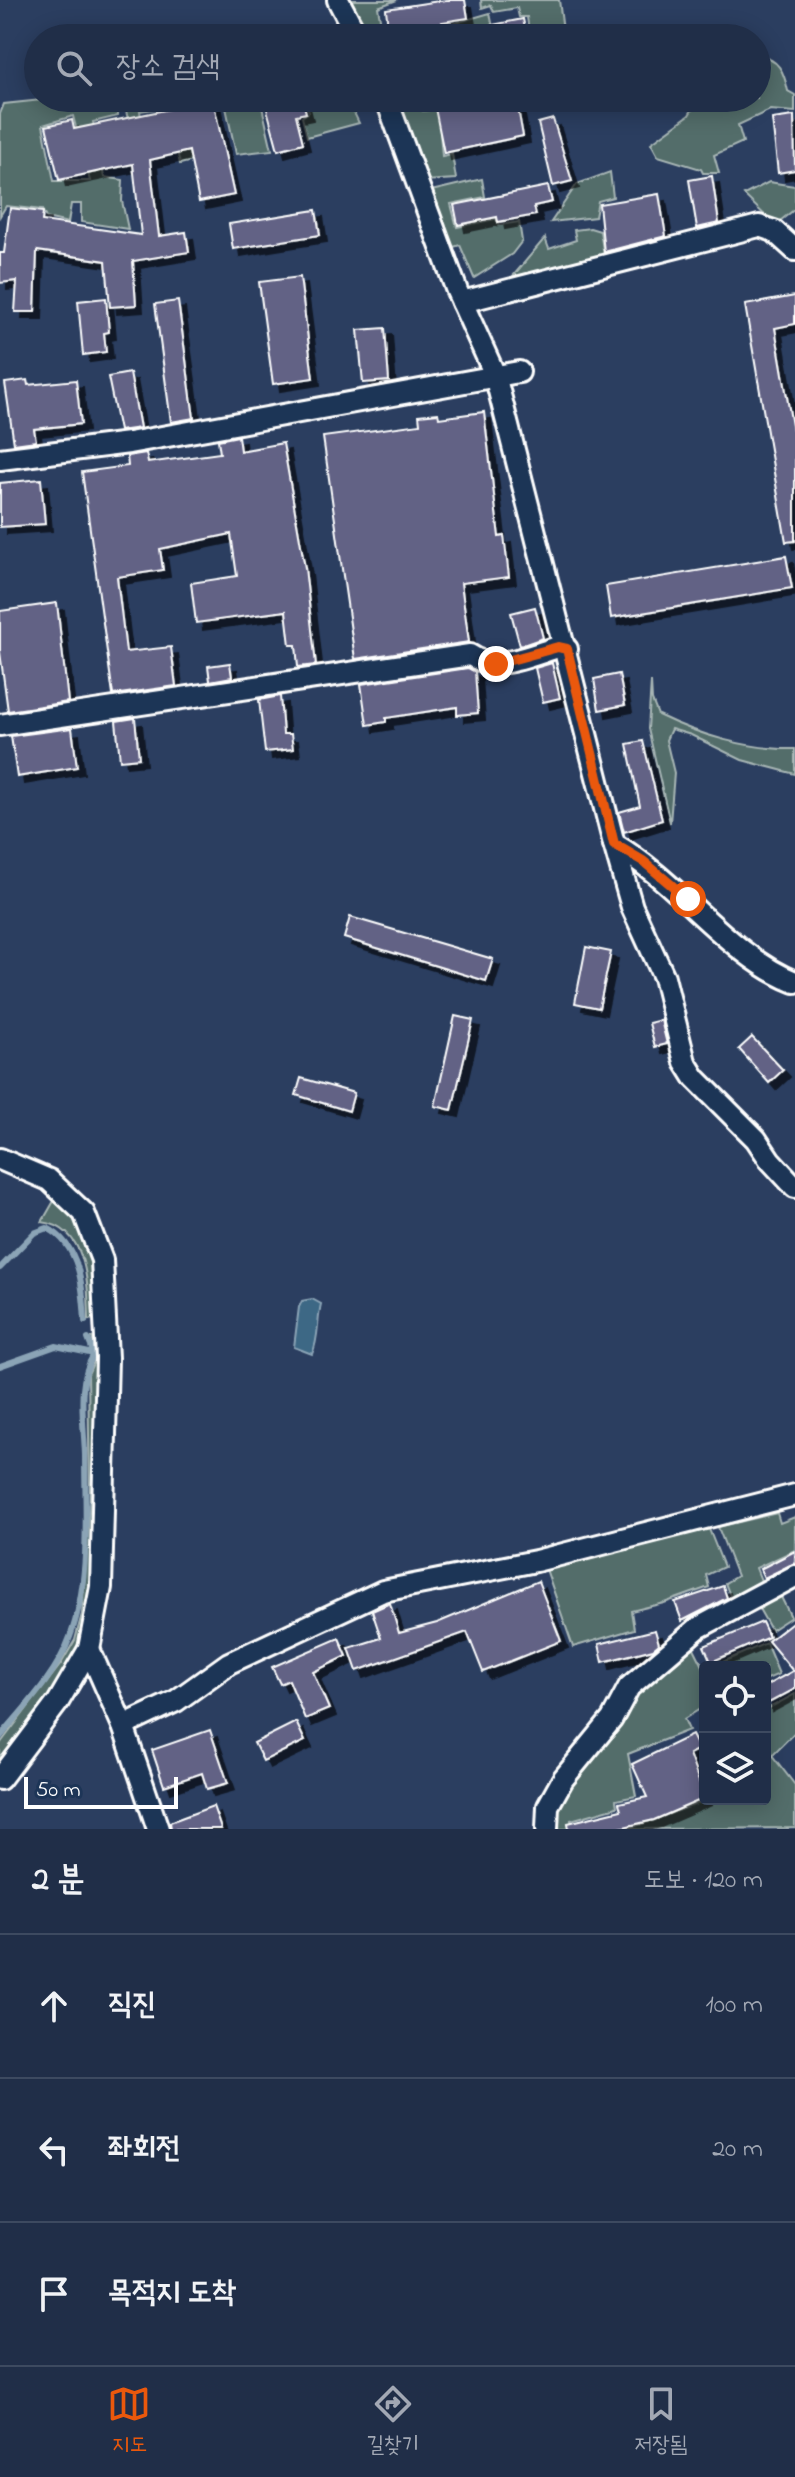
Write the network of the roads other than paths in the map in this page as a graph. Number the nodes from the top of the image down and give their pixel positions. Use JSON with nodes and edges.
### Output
{"nodes":[{"id":1,"x":338,"y":0,"type":"edge"},
{"id":2,"x":351,"y":24,"type":"edge"},
{"id":3,"x":391,"y":112,"type":"edge"},
{"id":4,"x":795,"y":250,"type":"edge"},
{"id":5,"x":462,"y":302,"type":"junction"},
{"id":6,"x":519,"y":372,"type":"dead end"},
{"id":7,"x":495,"y":375,"type":"junction"},
{"id":8,"x":0,"y":459,"type":"edge"},
{"id":9,"x":567,"y":649,"type":"junction"},
{"id":10,"x":0,"y":725,"type":"edge"},
{"id":11,"x":614,"y":844,"type":"junction"},
{"id":12,"x":795,"y":982,"type":"edge"},
{"id":13,"x":0,"y":1159,"type":"edge"},
{"id":14,"x":795,"y":1187,"type":"edge"},
{"id":15,"x":795,"y":1495,"type":"edge"},
{"id":16,"x":795,"y":1576,"type":"edge"},
{"id":17,"x":89,"y":1649,"type":"junction"},
{"id":18,"x":123,"y":1726,"type":"junction"},
{"id":19,"x":0,"y":1779,"type":"edge"},
{"id":20,"x":158,"y":1829,"type":"edge"},
{"id":21,"x":547,"y":1829,"type":"edge"}],
"edges":[{"from":1,"to":2,"type":"street"},
{"from":3,"to":5,"type":"street"},
{"from":4,"to":5,"type":"street"},
{"from":5,"to":7,"type":"street"},
{"from":6,"to":7,"type":"street"},
{"from":7,"to":8,"type":"street"},
{"from":7,"to":9,"type":"street"},
{"from":9,"to":10,"type":"street"},
{"from":9,"to":11,"type":"street"},
{"from":11,"to":12,"type":"street"},
{"from":11,"to":14,"type":"street"},
{"from":13,"to":17,"type":"street"},
{"from":15,"to":18,"type":"street"},
{"from":16,"to":21,"type":"street"},
{"from":17,"to":18,"type":"street"},
{"from":17,"to":19,"type":"street"},
{"from":18,"to":20,"type":"street"}]}
